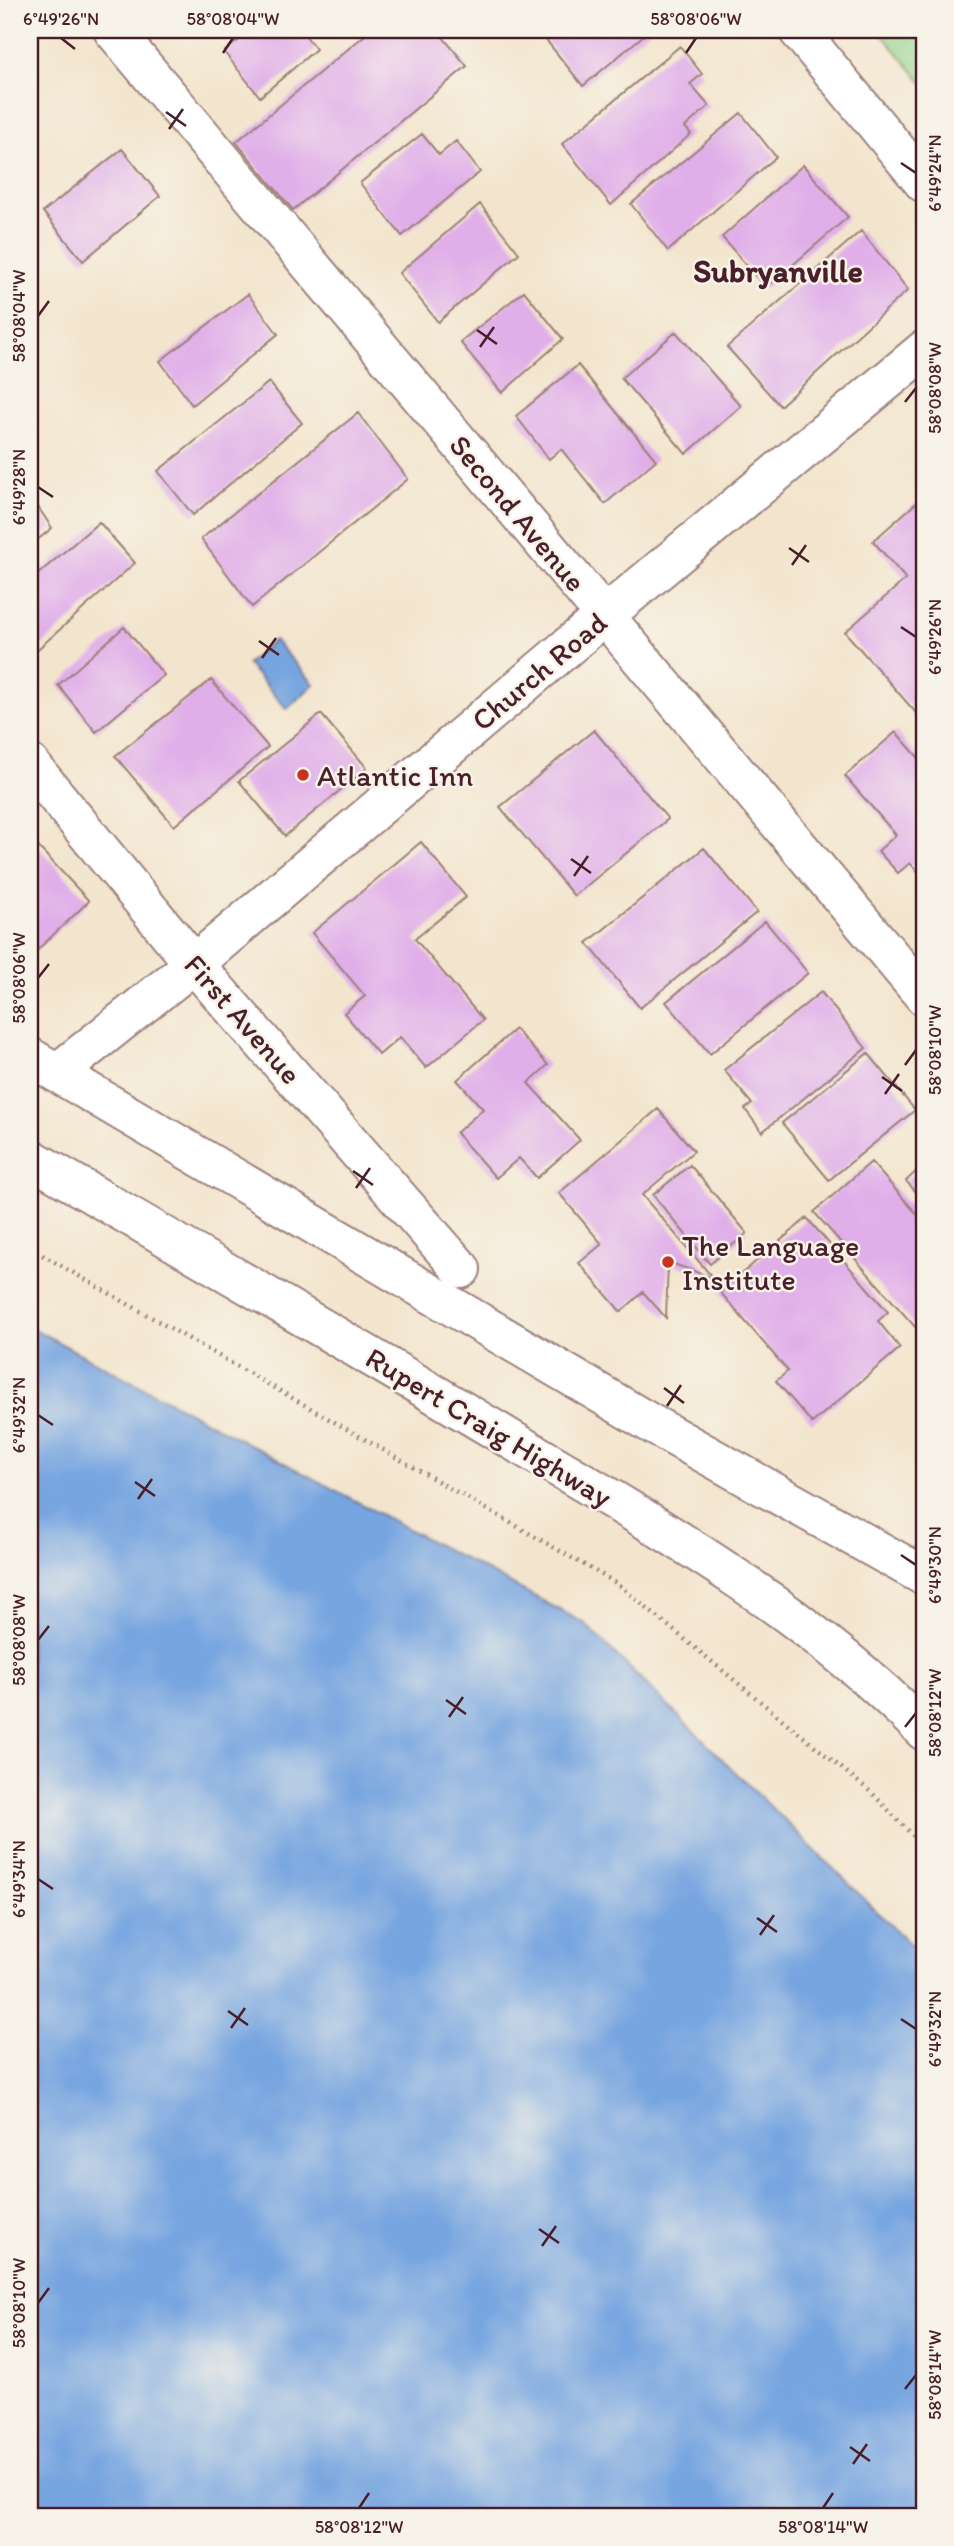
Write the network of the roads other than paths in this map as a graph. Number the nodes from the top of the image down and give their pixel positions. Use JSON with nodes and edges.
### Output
{"nodes":[{"id":1,"x":113,"y":30,"type":"edge"},
{"id":2,"x":798,"y":30,"type":"edge"},
{"id":3,"x":924,"y":183,"type":"edge"},
{"id":4,"x":924,"y":350,"type":"edge"},
{"id":5,"x":604,"y":616,"type":"junction"},
{"id":6,"x":30,"y":764,"type":"edge"},
{"id":7,"x":194,"y":964,"type":"junction"},
{"id":8,"x":924,"y":996,"type":"edge"},
{"id":9,"x":43,"y":1065,"type":"edge"},
{"id":10,"x":30,"y":1158,"type":"edge"},
{"id":11,"x":461,"y":1269,"type":"dead end"},
{"id":12,"x":924,"y":1576,"type":"edge"},
{"id":13,"x":924,"y":1731,"type":"edge"}],
"edges":[{"from":1,"to":5,"type":"street","name":"Second Avenue"},
{"from":2,"to":3,"type":"street"},
{"from":4,"to":5,"type":"street","name":"Church Road"},
{"from":5,"to":7,"type":"street","name":"Church Road"},
{"from":5,"to":8,"type":"street","name":"Second Avenue"},
{"from":6,"to":7,"type":"street","name":"First Avenue"},
{"from":7,"to":9,"type":"street","name":"Church Road"},
{"from":7,"to":11,"type":"street","name":"First Avenue"},
{"from":9,"to":12,"type":"street"},
{"from":10,"to":13,"type":"street","name":"Rupert Craig Highway"}]}
